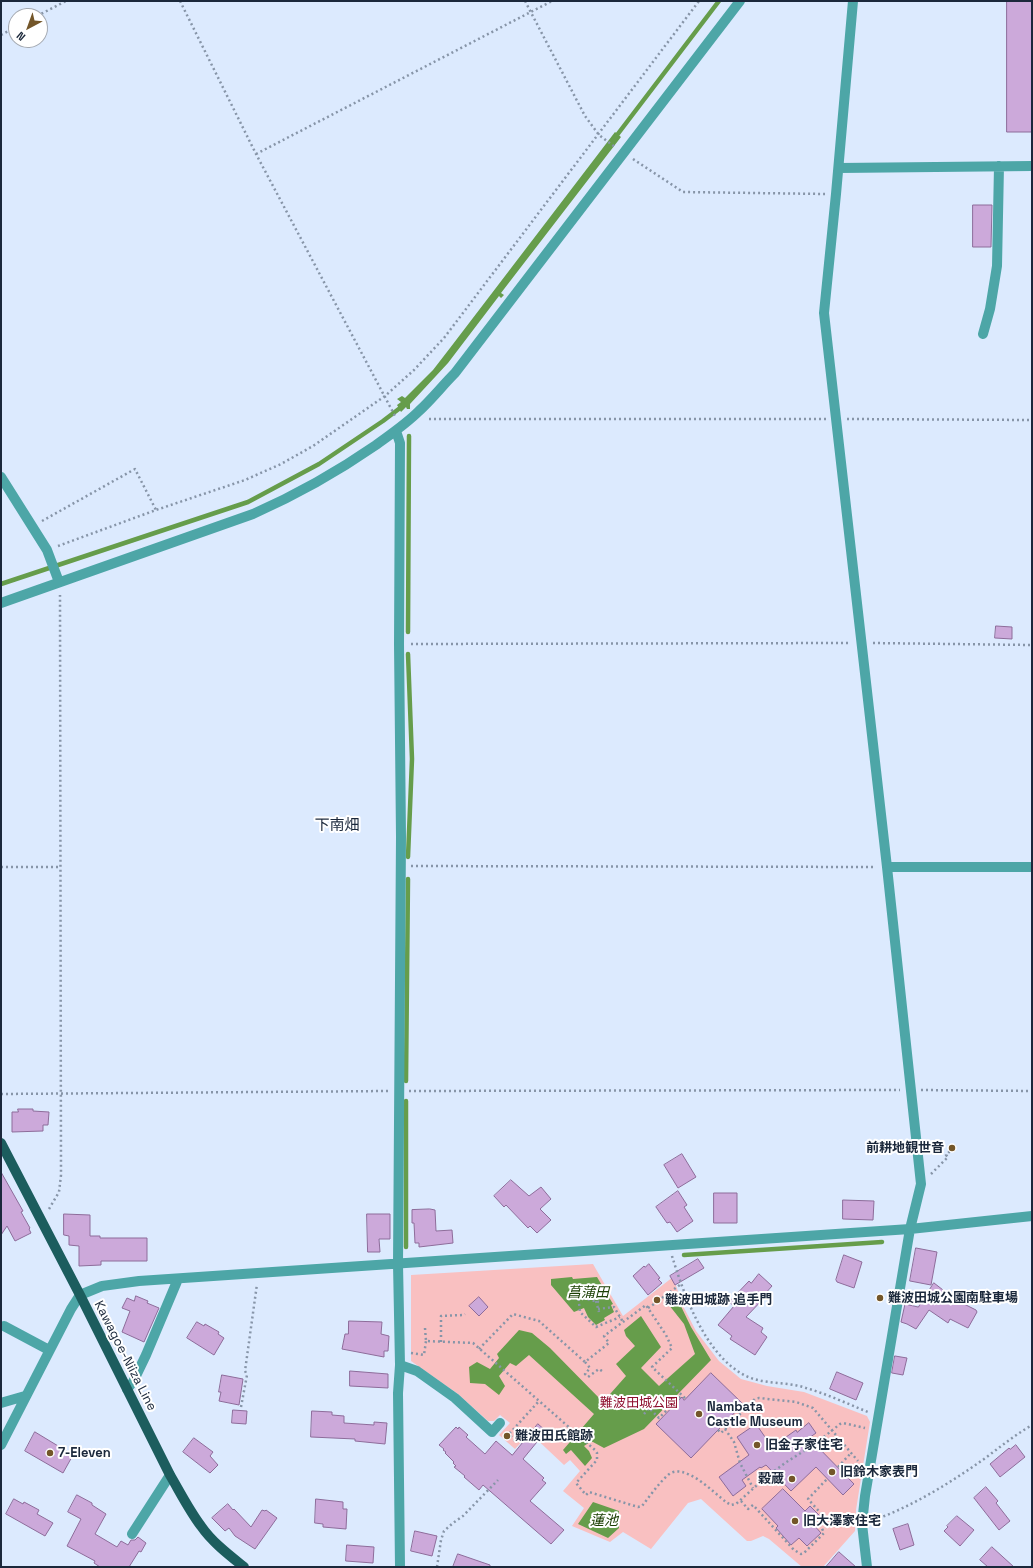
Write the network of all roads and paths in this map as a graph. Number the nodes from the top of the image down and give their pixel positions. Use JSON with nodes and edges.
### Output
{"nodes":[{"id":1,"x":66,"y":1,"type":"edge"},
{"id":2,"x":180,"y":1,"type":"edge"},
{"id":3,"x":525,"y":1,"type":"edge"},
{"id":4,"x":552,"y":1,"type":"edge"},
{"id":5,"x":699,"y":1,"type":"edge"},
{"id":6,"x":740,"y":1,"type":"edge"},
{"id":7,"x":853,"y":1,"type":"edge"},
{"id":8,"x":48,"y":10,"type":"edge"},
{"id":9,"x":531,"y":12,"type":"junction"},
{"id":10,"x":599,"y":135,"type":"junction"},
{"id":11,"x":623,"y":152,"type":"junction"},
{"id":12,"x":256,"y":154,"type":"junction"},
{"id":13,"x":999,"y":166,"type":"junction"},
{"id":14,"x":1032,"y":166,"type":"edge"},
{"id":15,"x":839,"y":168,"type":"junction"},
{"id":16,"x":836,"y":194,"type":"junction"},
{"id":17,"x":982,"y":334,"type":"dead end"},
{"id":18,"x":385,"y":396,"type":"junction"},
{"id":19,"x":419,"y":411,"type":"junction"},
{"id":20,"x":836,"y":419,"type":"junction"},
{"id":21,"x":1032,"y":420,"type":"edge"},
{"id":22,"x":399,"y":429,"type":"junction"},
{"id":23,"x":1,"y":477,"type":"edge"},
{"id":24,"x":156,"y":510,"type":"junction"},
{"id":25,"x":32,"y":526,"type":"junction"},
{"id":26,"x":49,"y":553,"type":"junction"},
{"id":27,"x":58,"y":579,"type":"junction"},
{"id":28,"x":1,"y":603,"type":"edge"},
{"id":29,"x":862,"y":643,"type":"junction"},
{"id":30,"x":399,"y":644,"type":"junction"},
{"id":31,"x":1032,"y":645,"type":"edge"},
{"id":32,"x":400,"y":866,"type":"junction"},
{"id":33,"x":1,"y":867,"type":"edge"},
{"id":34,"x":61,"y":867,"type":"junction"},
{"id":35,"x":887,"y":867,"type":"junction"},
{"id":36,"x":1032,"y":867,"type":"edge"},
{"id":37,"x":910,"y":1090,"type":"junction"},
{"id":38,"x":399,"y":1091,"type":"junction"},
{"id":39,"x":1032,"y":1091,"type":"edge"},
{"id":40,"x":61,"y":1092,"type":"junction"},
{"id":41,"x":1,"y":1094,"type":"edge"},
{"id":42,"x":2,"y":1149,"type":"edge"},
{"id":43,"x":950,"y":1151,"type":"dead end"},
{"id":44,"x":920,"y":1184,"type":"junction"},
{"id":45,"x":1032,"y":1216,"type":"edge"},
{"id":46,"x":40,"y":1219,"type":"junction"},
{"id":47,"x":910,"y":1229,"type":"junction"},
{"id":48,"x":668,"y":1245,"type":"junction"},
{"id":49,"x":398,"y":1264,"type":"junction"},
{"id":50,"x":259,"y":1274,"type":"junction"},
{"id":51,"x":178,"y":1279,"type":"junction"},
{"id":52,"x":681,"y":1284,"type":"junction"},
{"id":53,"x":80,"y":1295,"type":"junction"},
{"id":54,"x":662,"y":1298,"type":"dead end"},
{"id":55,"x":654,"y":1304,"type":"dead end"},
{"id":56,"x":648,"y":1308,"type":"junction"},
{"id":57,"x":465,"y":1314,"type":"dead end"},
{"id":58,"x":620,"y":1317,"type":"junction"},
{"id":59,"x":623,"y":1322,"type":"junction"},
{"id":60,"x":4,"y":1326,"type":"dead end"},
{"id":61,"x":425,"y":1328,"type":"dead end"},
{"id":62,"x":441,"y":1342,"type":"junction"},
{"id":63,"x":479,"y":1348,"type":"junction"},
{"id":64,"x":49,"y":1350,"type":"junction"},
{"id":65,"x":584,"y":1362,"type":"junction"},
{"id":66,"x":400,"y":1366,"type":"junction"},
{"id":67,"x":602,"y":1371,"type":"dead end"},
{"id":68,"x":127,"y":1388,"type":"junction"},
{"id":69,"x":682,"y":1395,"type":"junction"},
{"id":70,"x":25,"y":1396,"type":"junction"},
{"id":71,"x":686,"y":1399,"type":"dead end"},
{"id":72,"x":539,"y":1401,"type":"junction"},
{"id":73,"x":1,"y":1403,"type":"edge"},
{"id":74,"x":241,"y":1407,"type":"dead end"},
{"id":75,"x":644,"y":1414,"type":"dead end"},
{"id":76,"x":878,"y":1416,"type":"junction"},
{"id":77,"x":500,"y":1423,"type":"dead end"},
{"id":78,"x":1032,"y":1425,"type":"edge"},
{"id":79,"x":724,"y":1429,"type":"junction"},
{"id":80,"x":718,"y":1430,"type":"dead end"},
{"id":81,"x":833,"y":1430,"type":"junction"},
{"id":82,"x":876,"y":1431,"type":"junction"},
{"id":83,"x":516,"y":1441,"type":"dead end"},
{"id":84,"x":1,"y":1445,"type":"edge"},
{"id":85,"x":851,"y":1452,"type":"junction"},
{"id":86,"x":858,"y":1461,"type":"dead end"},
{"id":87,"x":838,"y":1467,"type":"dead end"},
{"id":88,"x":170,"y":1475,"type":"junction"},
{"id":89,"x":827,"y":1479,"type":"dead end"},
{"id":90,"x":498,"y":1480,"type":"dead end"},
{"id":91,"x":753,"y":1488,"type":"junction"},
{"id":92,"x":741,"y":1501,"type":"junction"},
{"id":93,"x":862,"y":1524,"type":"junction"},
{"id":94,"x":132,"y":1534,"type":"dead end"},
{"id":95,"x":244,"y":1567,"type":"edge"},
{"id":96,"x":400,"y":1567,"type":"edge"},
{"id":97,"x":437,"y":1567,"type":"edge"},
{"id":98,"x":867,"y":1567,"type":"edge"}],
"edges":[{"from":1,"to":8,"type":"path"},
{"from":2,"to":12,"type":"path"},
{"from":3,"to":9,"type":"path"},
{"from":4,"to":9,"type":"path"},
{"from":5,"to":10,"type":"path"},
{"from":6,"to":11,"type":"street"},
{"from":7,"to":15,"type":"street"},
{"from":9,"to":10,"type":"path"},
{"from":9,"to":12,"type":"path"},
{"from":10,"to":11,"type":"path"},
{"from":10,"to":18,"type":"path"},
{"from":11,"to":16,"type":"path"},
{"from":11,"to":19,"type":"street"},
{"from":12,"to":18,"type":"path"},
{"from":13,"to":14,"type":"street"},
{"from":13,"to":15,"type":"street"},
{"from":13,"to":17,"type":"street"},
{"from":15,"to":16,"type":"street"},
{"from":16,"to":20,"type":"street"},
{"from":18,"to":22,"type":"path"},
{"from":18,"to":24,"type":"path"},
{"from":19,"to":20,"type":"path"},
{"from":19,"to":22,"type":"street"},
{"from":20,"to":21,"type":"path"},
{"from":20,"to":29,"type":"street"},
{"from":22,"to":27,"type":"street"},
{"from":22,"to":30,"type":"street"},
{"from":23,"to":25,"type":"street"},
{"from":24,"to":25,"type":"path"},
{"from":24,"to":26,"type":"path"},
{"from":25,"to":26,"type":"street"},
{"from":26,"to":27,"type":"street"},
{"from":27,"to":28,"type":"street"},
{"from":27,"to":34,"type":"path"},
{"from":29,"to":30,"type":"path"},
{"from":29,"to":31,"type":"path"},
{"from":29,"to":35,"type":"street"},
{"from":30,"to":32,"type":"street"},
{"from":32,"to":35,"type":"path"},
{"from":32,"to":38,"type":"street"},
{"from":33,"to":34,"type":"path"},
{"from":34,"to":40,"type":"path"},
{"from":35,"to":36,"type":"street"},
{"from":35,"to":37,"type":"street"},
{"from":37,"to":38,"type":"path"},
{"from":37,"to":39,"type":"path"},
{"from":37,"to":44,"type":"street"},
{"from":38,"to":40,"type":"path"},
{"from":38,"to":49,"type":"street"},
{"from":40,"to":41,"type":"path"},
{"from":40,"to":46,"type":"path"},
{"from":42,"to":46,"type":"main road","name":"Kawagoe-Niiza Line"},
{"from":43,"to":44,"type":"path"},
{"from":44,"to":47,"type":"street"},
{"from":45,"to":47,"type":"street"},
{"from":46,"to":53,"type":"main road","name":"Kawagoe-Niiza Line"},
{"from":47,"to":48,"type":"street"},
{"from":47,"to":76,"type":"street"},
{"from":48,"to":49,"type":"street"},
{"from":48,"to":52,"type":"path"},
{"from":49,"to":50,"type":"street"},
{"from":49,"to":66,"type":"street"},
{"from":50,"to":51,"type":"street"},
{"from":50,"to":74,"type":"path"},
{"from":51,"to":53,"type":"street"},
{"from":51,"to":68,"type":"street"},
{"from":52,"to":54,"type":"path"},
{"from":52,"to":76,"type":"path"},
{"from":53,"to":64,"type":"street"},
{"from":53,"to":68,"type":"main road","name":"Kawagoe-Niiza Line"},
{"from":55,"to":56,"type":"path"},
{"from":56,"to":59,"type":"path"},
{"from":56,"to":69,"type":"path"},
{"from":57,"to":62,"type":"path"},
{"from":58,"to":58,"type":"path"},
{"from":58,"to":59,"type":"path"},
{"from":59,"to":65,"type":"path"},
{"from":60,"to":64,"type":"street"},
{"from":61,"to":62,"type":"path"},
{"from":62,"to":63,"type":"path"},
{"from":63,"to":65,"type":"path"},
{"from":63,"to":72,"type":"path"},
{"from":64,"to":70,"type":"street"},
{"from":65,"to":67,"type":"path"},
{"from":66,"to":77,"type":"street"},
{"from":66,"to":96,"type":"street"},
{"from":68,"to":88,"type":"main road","name":"Kawagoe-Niiza Line"},
{"from":69,"to":71,"type":"path"},
{"from":69,"to":75,"type":"path"},
{"from":70,"to":73,"type":"street"},
{"from":70,"to":84,"type":"street"},
{"from":72,"to":83,"type":"path"},
{"from":72,"to":92,"type":"path"},
{"from":76,"to":82,"type":"street"},
{"from":78,"to":93,"type":"path"},
{"from":79,"to":80,"type":"path"},
{"from":79,"to":81,"type":"path"},
{"from":79,"to":91,"type":"path"},
{"from":81,"to":82,"type":"path"},
{"from":81,"to":85,"type":"path"},
{"from":81,"to":91,"type":"path"},
{"from":82,"to":93,"type":"street"},
{"from":85,"to":86,"type":"path"},
{"from":85,"to":87,"type":"path"},
{"from":88,"to":94,"type":"street"},
{"from":88,"to":95,"type":"main road","name":"Kawagoe-Niiza Line"},
{"from":89,"to":92,"type":"path"},
{"from":90,"to":97,"type":"path"},
{"from":91,"to":92,"type":"path"},
{"from":93,"to":98,"type":"street"}]}
